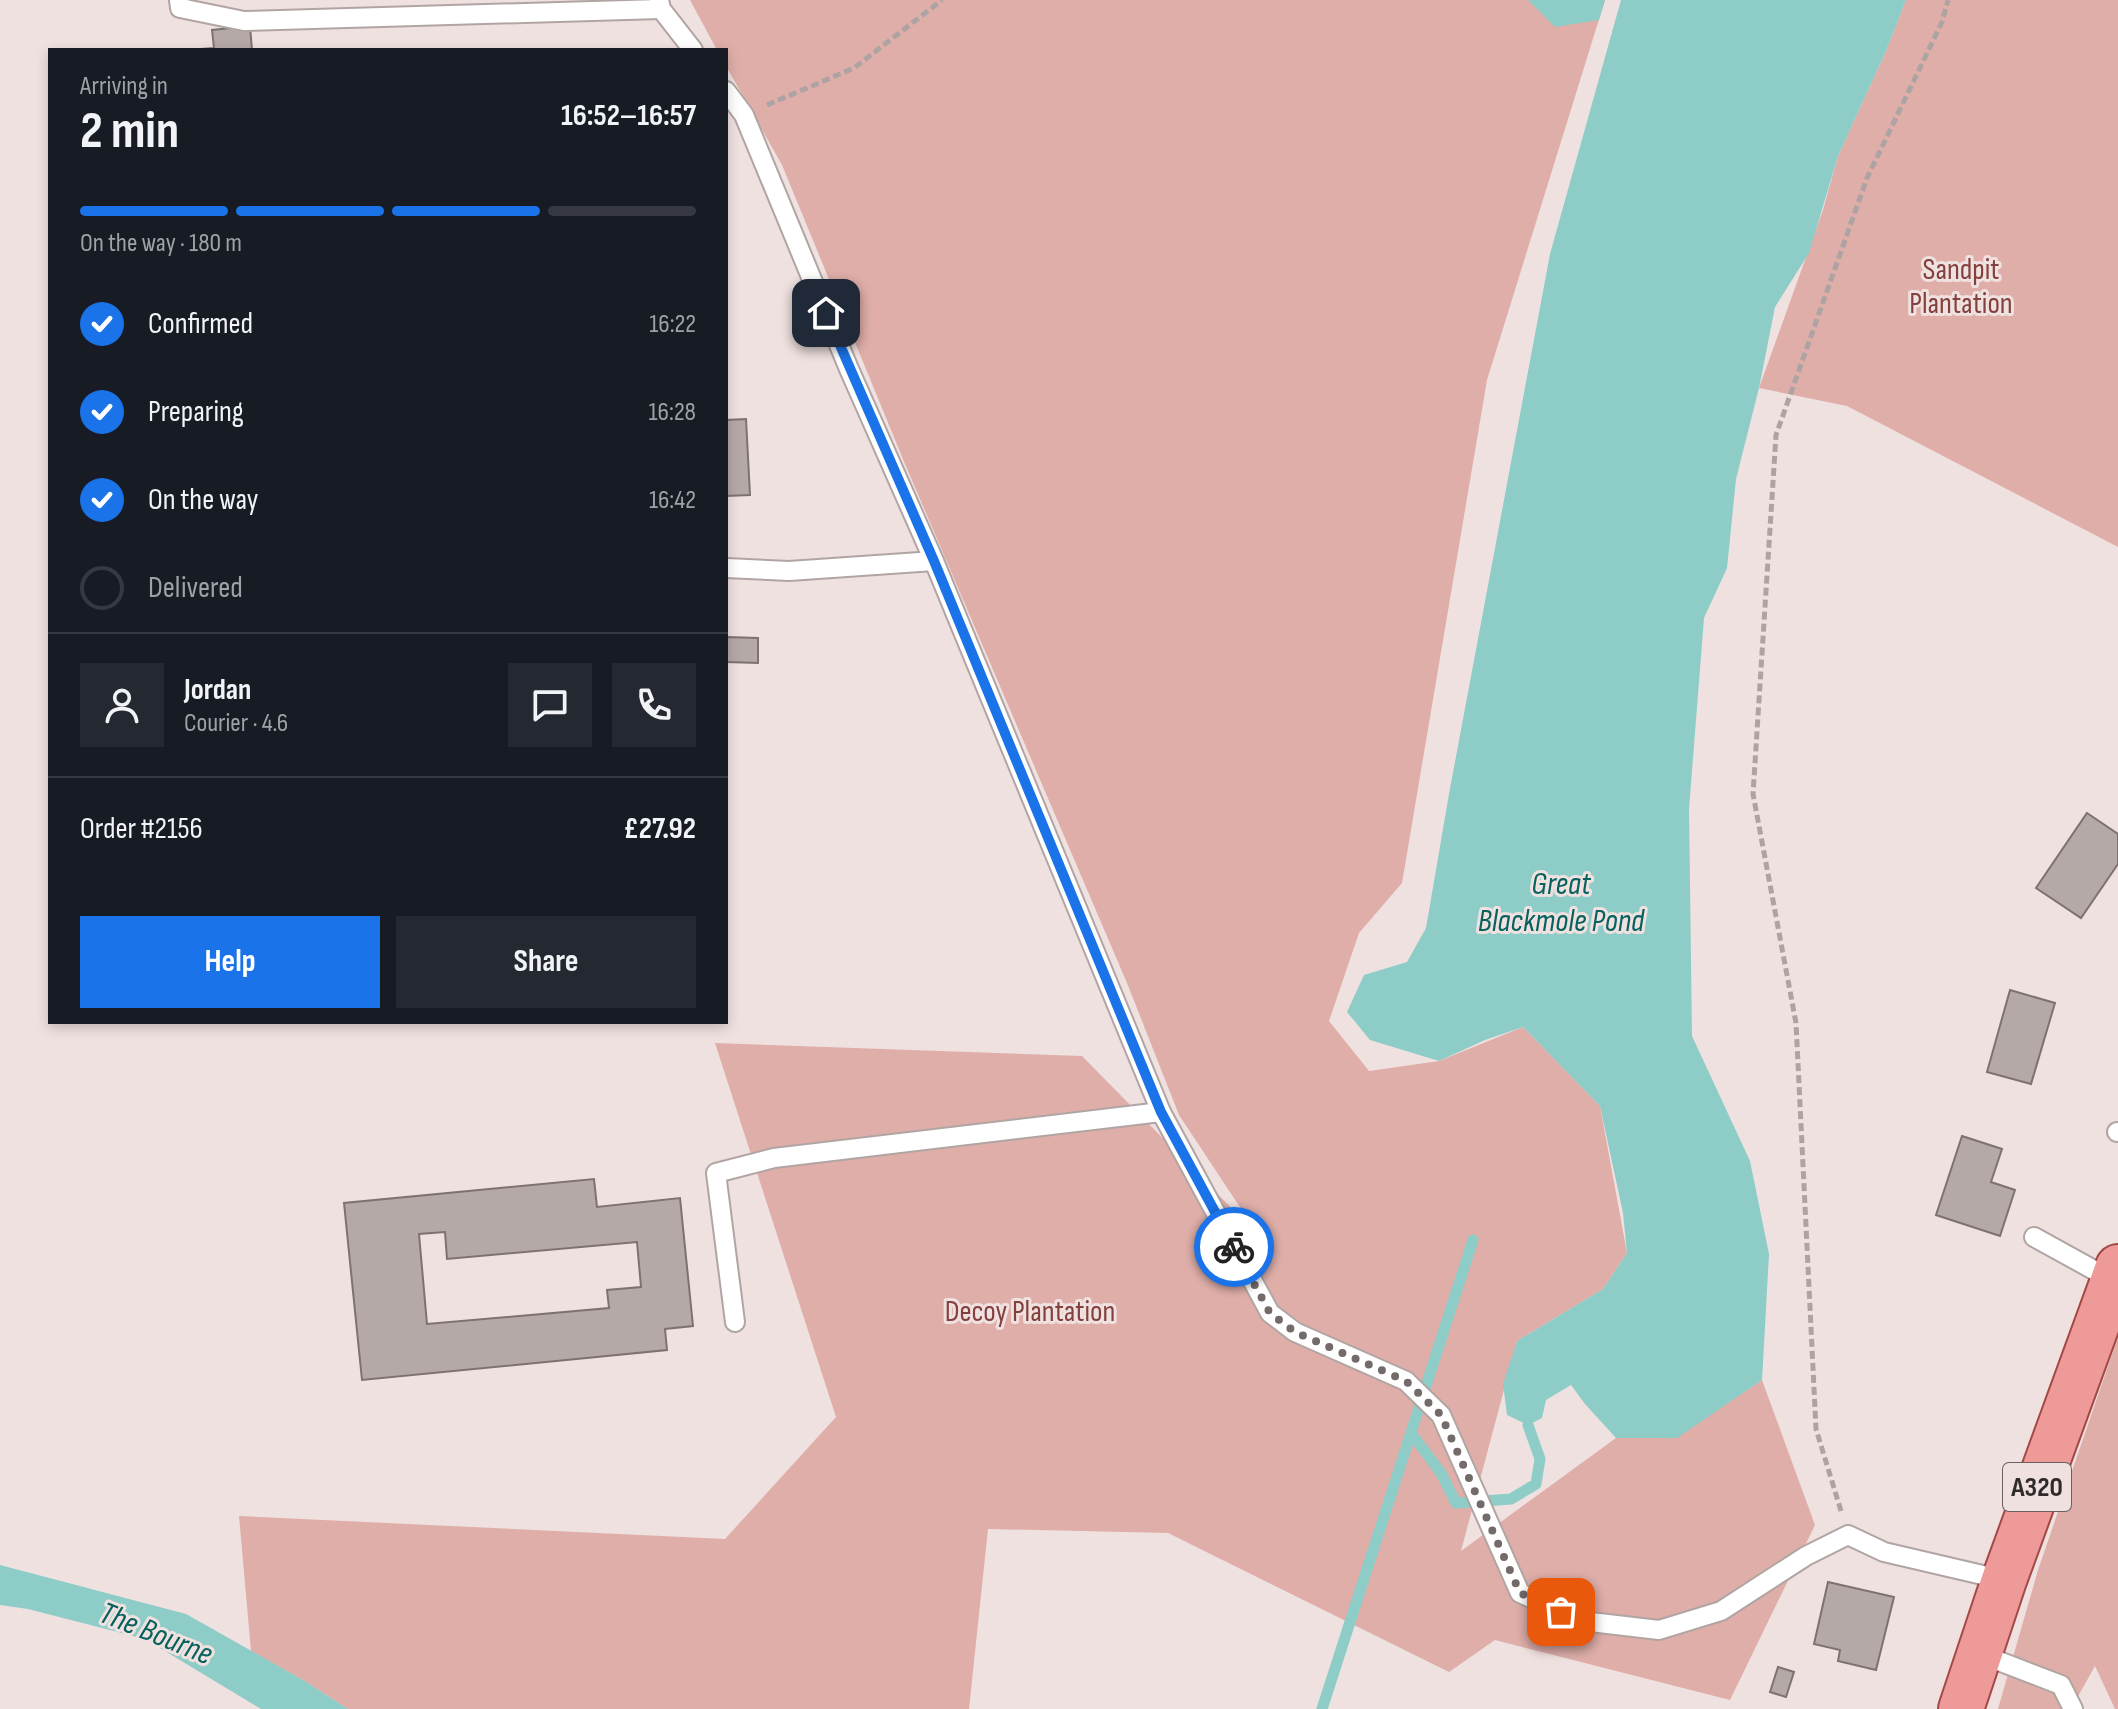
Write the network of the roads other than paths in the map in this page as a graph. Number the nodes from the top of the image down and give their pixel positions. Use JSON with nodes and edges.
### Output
{"nodes":[{"id":1,"x":179,"y":0,"type":"edge"},
{"id":2,"x":660,"y":4,"type":"edge"},
{"id":3,"x":692,"y":48,"type":"edge"},
{"id":4,"x":728,"y":94,"type":"edge"},
{"id":5,"x":934,"y":561,"type":"junction"},
{"id":6,"x":728,"y":568,"type":"edge"},
{"id":7,"x":1161,"y":1112,"type":"junction"},
{"id":8,"x":2034,"y":1237,"type":"dead end"},
{"id":9,"x":2115,"y":1274,"type":"edge"},
{"id":10,"x":735,"y":1322,"type":"dead end"},
{"id":11,"x":2004,"y":1580,"type":"junction"},
{"id":12,"x":1978,"y":1653,"type":"junction"},
{"id":13,"x":1961,"y":1709,"type":"edge"},
{"id":14,"x":2073,"y":1709,"type":"edge"}],
"edges":[{"from":1,"to":2,"type":"lane"},
{"from":2,"to":3,"type":"lane"},
{"from":4,"to":5,"type":"lane"},
{"from":5,"to":6,"type":"lane"},
{"from":5,"to":7,"type":"lane"},
{"from":7,"to":10,"type":"lane"},
{"from":7,"to":11,"type":"lane"},
{"from":8,"to":9,"type":"lane"},
{"from":9,"to":11,"type":"main road","number":"A320"},
{"from":11,"to":12,"type":"main road","number":"A320"},
{"from":12,"to":13,"type":"main road","number":"A320"},
{"from":12,"to":14,"type":"lane"}]}
